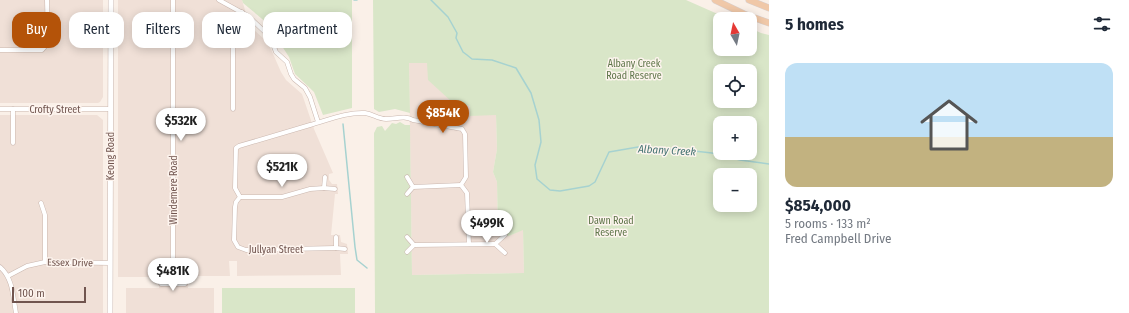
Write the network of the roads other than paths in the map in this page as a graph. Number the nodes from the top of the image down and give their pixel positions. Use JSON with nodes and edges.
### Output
{"nodes":[{"id":1,"x":47,"y":0,"type":"edge"},
{"id":2,"x":111,"y":0,"type":"edge"},
{"id":3,"x":172,"y":0,"type":"edge"},
{"id":4,"x":218,"y":0,"type":"edge"},
{"id":5,"x":715,"y":0,"type":"edge"},
{"id":6,"x":749,"y":0,"type":"edge"},
{"id":7,"x":725,"y":2,"type":"edge"},
{"id":8,"x":769,"y":8,"type":"edge"},
{"id":9,"x":242,"y":12,"type":"edge"},
{"id":10,"x":255,"y":23,"type":"edge"},
{"id":11,"x":769,"y":23,"type":"edge"},
{"id":12,"x":233,"y":48,"type":"edge"},
{"id":13,"x":0,"y":50,"type":"edge"},
{"id":14,"x":0,"y":109,"type":"edge"},
{"id":15,"x":13,"y":109,"type":"junction"},
{"id":16,"x":110,"y":109,"type":"junction"},
{"id":17,"x":233,"y":109,"type":"dead end"},
{"id":18,"x":318,"y":122,"type":"junction"},
{"id":19,"x":13,"y":143,"type":"dead end"},
{"id":20,"x":325,"y":177,"type":"dead end"},
{"id":21,"x":407,"y":177,"type":"dead end"},
{"id":22,"x":461,"y":185,"type":"junction"},
{"id":23,"x":414,"y":187,"type":"junction"},
{"id":24,"x":324,"y":188,"type":"junction"},
{"id":25,"x":335,"y":188,"type":"dead end"},
{"id":26,"x":407,"y":194,"type":"dead end"},
{"id":27,"x":240,"y":197,"type":"junction"},
{"id":28,"x":41,"y":202,"type":"dead end"},
{"id":29,"x":505,"y":235,"type":"dead end"},
{"id":30,"x":336,"y":237,"type":"dead end"},
{"id":31,"x":406,"y":237,"type":"dead end"},
{"id":32,"x":469,"y":244,"type":"junction"},
{"id":33,"x":495,"y":244,"type":"junction"},
{"id":34,"x":414,"y":245,"type":"junction"},
{"id":35,"x":336,"y":248,"type":"junction"},
{"id":36,"x":345,"y":249,"type":"dead end"},
{"id":37,"x":407,"y":252,"type":"dead end"},
{"id":38,"x":505,"y":253,"type":"dead end"},
{"id":39,"x":45,"y":262,"type":"junction"},
{"id":40,"x":110,"y":263,"type":"junction"},
{"id":41,"x":0,"y":267,"type":"edge"},
{"id":42,"x":8,"y":276,"type":"junction"},
{"id":43,"x":161,"y":284,"type":"dead end"},
{"id":44,"x":173,"y":284,"type":"junction"},
{"id":45,"x":185,"y":284,"type":"dead end"},
{"id":46,"x":16,"y":313,"type":"edge"},
{"id":47,"x":110,"y":313,"type":"edge"}],
"edges":[{"from":1,"to":13,"type":"street"},
{"from":2,"to":16,"type":"street","name":"Keong Road"},
{"from":3,"to":44,"type":"street","name":"Windemere Road"},
{"from":4,"to":9,"type":"street"},
{"from":5,"to":7,"type":"main road"},
{"from":6,"to":8,"type":"main road"},
{"from":7,"to":11,"type":"main road"},
{"from":10,"to":18,"type":"street"},
{"from":12,"to":17,"type":"street"},
{"from":14,"to":15,"type":"street","name":"Crofty Street"},
{"from":15,"to":16,"type":"street","name":"Crofty Street"},
{"from":15,"to":19,"type":"street"},
{"from":16,"to":40,"type":"street","name":"Keong Road"},
{"from":18,"to":22,"type":"street"},
{"from":18,"to":27,"type":"street"},
{"from":20,"to":24,"type":"street"},
{"from":21,"to":23,"type":"street"},
{"from":22,"to":23,"type":"street"},
{"from":22,"to":32,"type":"street"},
{"from":23,"to":26,"type":"street"},
{"from":24,"to":25,"type":"street"},
{"from":24,"to":27,"type":"street"},
{"from":27,"to":35,"type":"street","name":"Jullyan Street"},
{"from":28,"to":39,"type":"street"},
{"from":29,"to":33,"type":"street"},
{"from":30,"to":35,"type":"street"},
{"from":31,"to":34,"type":"street"},
{"from":32,"to":33,"type":"street"},
{"from":32,"to":34,"type":"street"},
{"from":33,"to":38,"type":"street"},
{"from":34,"to":37,"type":"street"},
{"from":35,"to":36,"type":"street","name":"Jullyan Street"},
{"from":39,"to":40,"type":"street","name":"Essex Drive"},
{"from":39,"to":42,"type":"street","name":"Essex Drive"},
{"from":40,"to":47,"type":"street","name":"Keong Road"},
{"from":41,"to":42,"type":"street"},
{"from":42,"to":46,"type":"street"},
{"from":43,"to":44,"type":"street"},
{"from":44,"to":45,"type":"street"}]}
